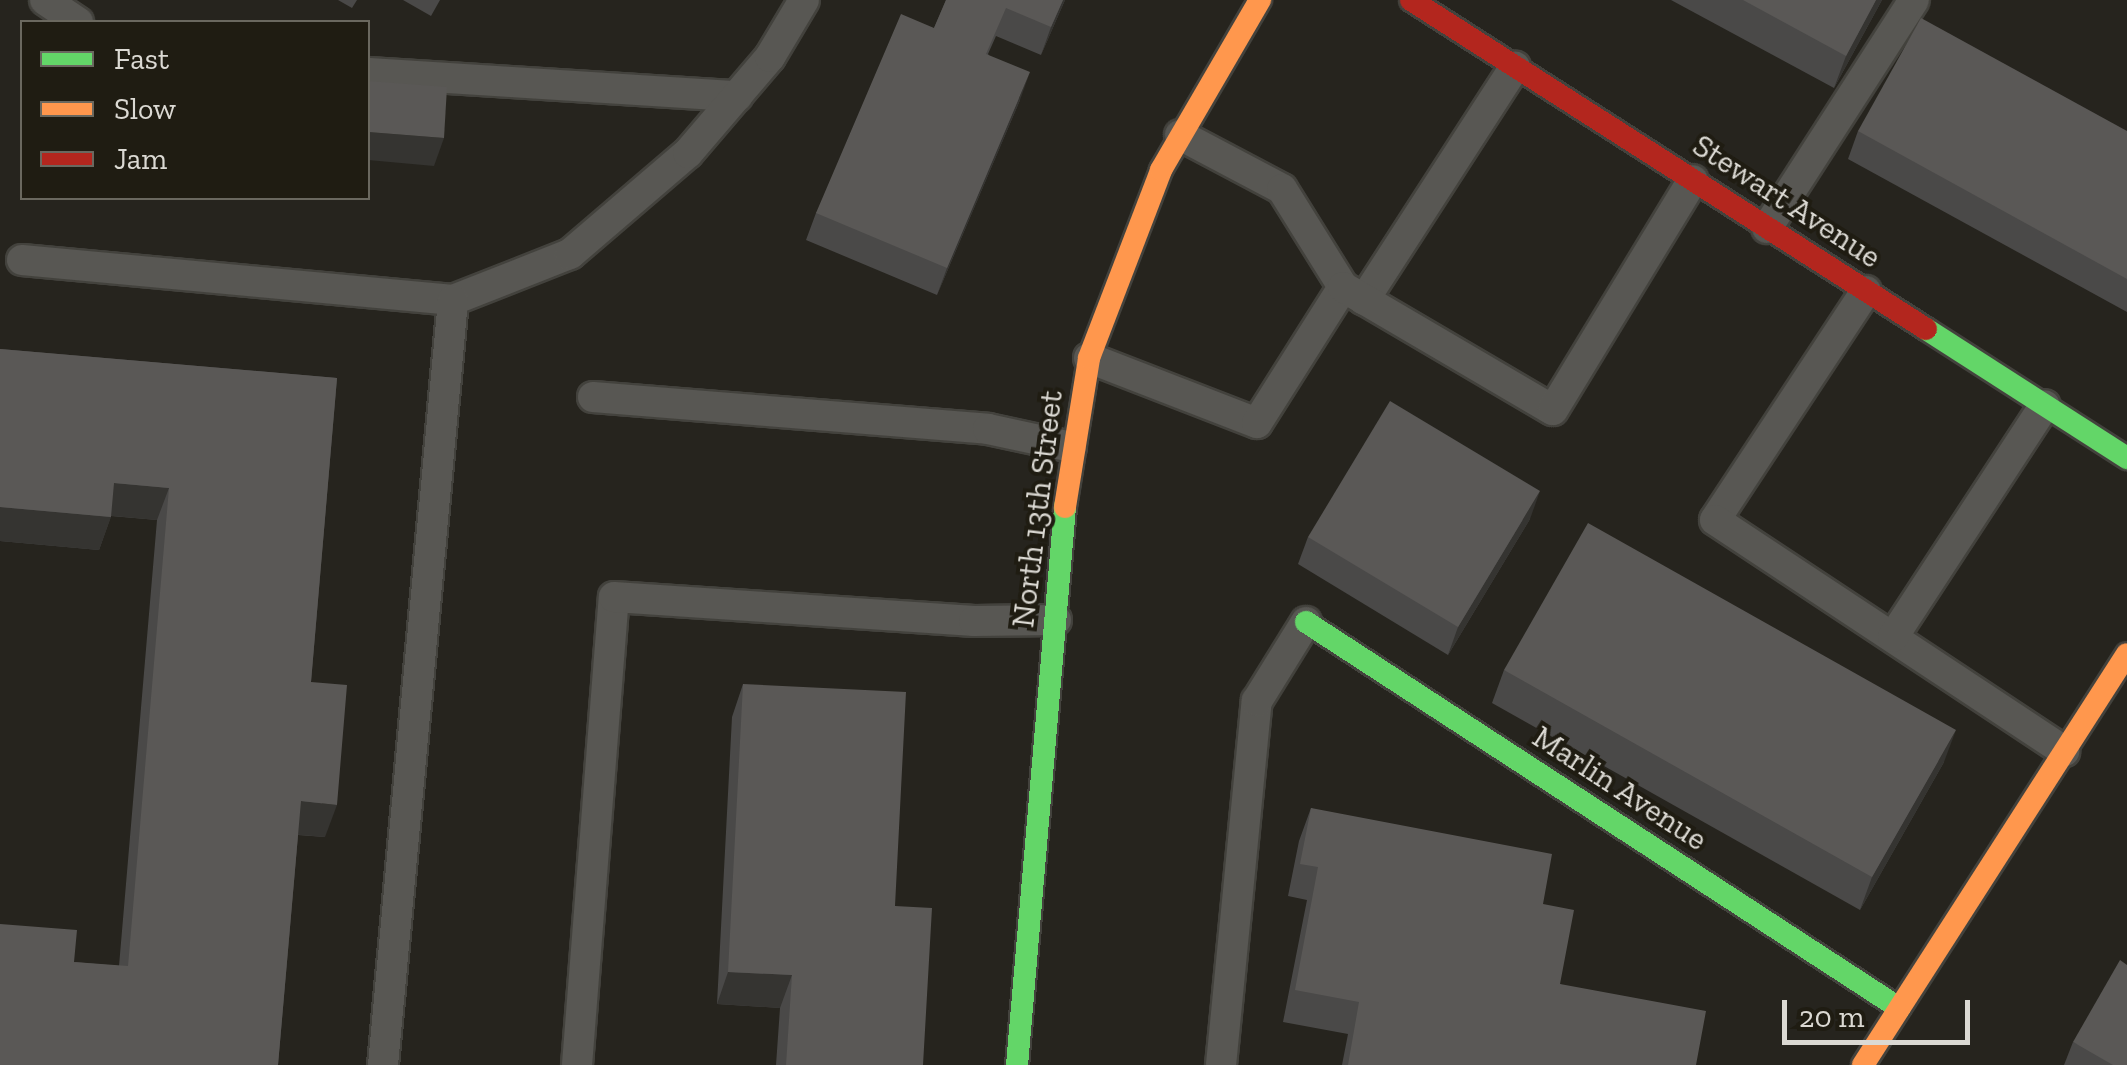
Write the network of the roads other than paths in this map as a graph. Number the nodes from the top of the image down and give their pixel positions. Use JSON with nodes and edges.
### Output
{"nodes":[{"id":1,"x":45,"y":0,"type":"edge"},
{"id":2,"x":804,"y":0,"type":"edge"},
{"id":3,"x":1260,"y":0,"type":"edge"},
{"id":4,"x":1411,"y":0,"type":"edge"},
{"id":5,"x":1914,"y":0,"type":"edge"},
{"id":6,"x":75,"y":20,"type":"edge"},
{"id":7,"x":1515,"y":67,"type":"junction"},
{"id":8,"x":370,"y":73,"type":"edge"},
{"id":9,"x":737,"y":96,"type":"junction"},
{"id":10,"x":1180,"y":135,"type":"junction"},
{"id":11,"x":1693,"y":180,"type":"junction"},
{"id":12,"x":1768,"y":228,"type":"junction"},
{"id":13,"x":22,"y":260,"type":"dead end"},
{"id":14,"x":1866,"y":291,"type":"junction"},
{"id":15,"x":1354,"y":294,"type":"junction"},
{"id":16,"x":454,"y":300,"type":"junction"},
{"id":17,"x":1089,"y":358,"type":"junction"},
{"id":18,"x":593,"y":397,"type":"dead end"},
{"id":19,"x":2044,"y":405,"type":"junction"},
{"id":20,"x":1072,"y":447,"type":"junction"},
{"id":21,"x":2127,"y":458,"type":"edge"},
{"id":22,"x":1056,"y":620,"type":"junction"},
{"id":23,"x":1306,"y":622,"type":"joint"},
{"id":24,"x":1893,"y":637,"type":"junction"},
{"id":25,"x":2127,"y":654,"type":"edge"},
{"id":26,"x":2117,"y":692,"type":"edge"},
{"id":27,"x":2064,"y":751,"type":"junction"},
{"id":28,"x":1899,"y":1008,"type":"junction"},
{"id":29,"x":384,"y":1065,"type":"edge"},
{"id":30,"x":577,"y":1065,"type":"edge"},
{"id":31,"x":1016,"y":1065,"type":"edge"},
{"id":32,"x":1221,"y":1065,"type":"edge"},
{"id":33,"x":1863,"y":1065,"type":"edge"}],
"edges":[{"from":1,"to":6,"type":"lane"},
{"from":2,"to":9,"type":"lane"},
{"from":3,"to":10,"type":"main road","name":"North 13th Street"},
{"from":4,"to":7,"type":"main road","name":"Stewart Avenue"},
{"from":5,"to":12,"type":"lane"},
{"from":7,"to":11,"type":"main road","name":"Stewart Avenue"},
{"from":7,"to":15,"type":"lane"},
{"from":8,"to":9,"type":"lane"},
{"from":9,"to":16,"type":"lane"},
{"from":10,"to":15,"type":"lane"},
{"from":10,"to":17,"type":"main road","name":"North 13th Street"},
{"from":11,"to":12,"type":"main road","name":"Stewart Avenue"},
{"from":11,"to":15,"type":"lane"},
{"from":12,"to":14,"type":"main road","name":"Stewart Avenue"},
{"from":13,"to":16,"type":"lane"},
{"from":14,"to":19,"type":"main road","name":"Stewart Avenue"},
{"from":14,"to":24,"type":"lane"},
{"from":15,"to":17,"type":"lane"},
{"from":16,"to":29,"type":"lane"},
{"from":17,"to":20,"type":"main road","name":"North 13th Street"},
{"from":18,"to":20,"type":"lane"},
{"from":19,"to":21,"type":"main road","name":"Stewart Avenue"},
{"from":19,"to":24,"type":"lane"},
{"from":20,"to":22,"type":"main road","name":"North 13th Street"},
{"from":22,"to":30,"type":"lane"},
{"from":22,"to":31,"type":"main road","name":"North 13th Street"},
{"from":23,"to":28,"type":"main road","name":"Marlin Avenue"},
{"from":23,"to":32,"type":"lane"},
{"from":24,"to":27,"type":"lane"},
{"from":25,"to":26,"type":"main road"},
{"from":26,"to":27,"type":"main road"},
{"from":27,"to":28,"type":"main road"},
{"from":28,"to":33,"type":"main road"}]}
